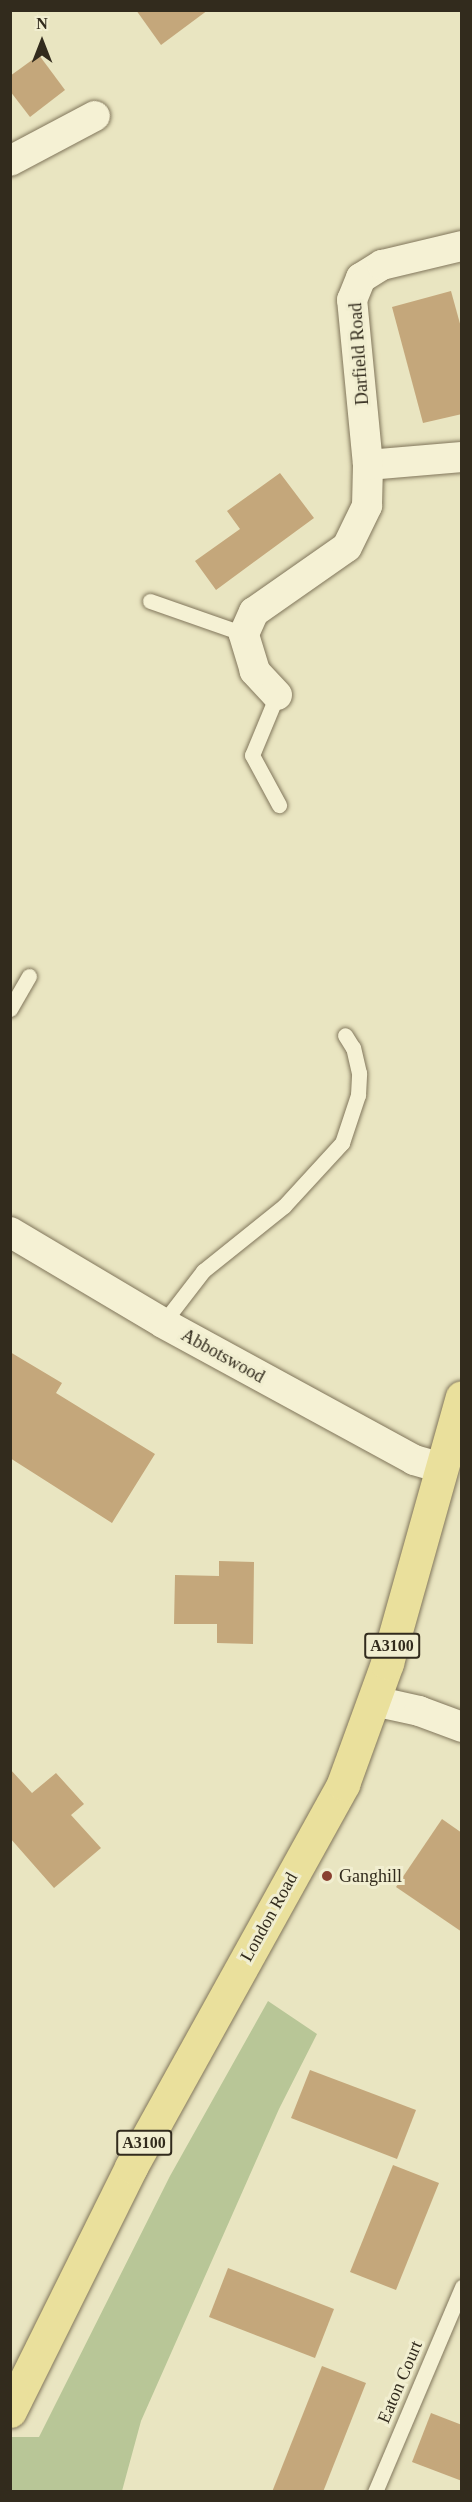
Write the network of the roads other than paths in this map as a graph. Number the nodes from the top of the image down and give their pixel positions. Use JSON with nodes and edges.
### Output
{"nodes":[{"id":1,"x":95,"y":116,"type":"dead end"},
{"id":2,"x":11,"y":158,"type":"edge"},
{"id":3,"x":462,"y":246,"type":"edge"},
{"id":4,"x":462,"y":458,"type":"edge"},
{"id":5,"x":368,"y":465,"type":"junction"},
{"id":6,"x":150,"y":601,"type":"dead end"},
{"id":7,"x":244,"y":634,"type":"junction"},
{"id":8,"x":277,"y":695,"type":"joint"},
{"id":9,"x":279,"y":805,"type":"dead end"},
{"id":10,"x":29,"y":976,"type":"dead end"},
{"id":11,"x":10,"y":1009,"type":"edge"},
{"id":12,"x":345,"y":1035,"type":"dead end"},
{"id":13,"x":10,"y":1232,"type":"edge"},
{"id":14,"x":163,"y":1323,"type":"junction"},
{"id":15,"x":462,"y":1397,"type":"edge"},
{"id":16,"x":442,"y":1468,"type":"junction"},
{"id":17,"x":374,"y":1701,"type":"junction"},
{"id":18,"x":462,"y":1728,"type":"edge"},
{"id":19,"x":462,"y":2287,"type":"edge"},
{"id":20,"x":10,"y":2411,"type":"edge"},
{"id":21,"x":375,"y":2492,"type":"edge"}],
"edges":[{"from":1,"to":2,"type":"street"},
{"from":3,"to":5,"type":"street","name":"Darfield Road"},
{"from":4,"to":5,"type":"street"},
{"from":5,"to":7,"type":"street","name":"Darfield Road"},
{"from":6,"to":7,"type":"lane"},
{"from":7,"to":8,"type":"street"},
{"from":8,"to":9,"type":"lane"},
{"from":10,"to":11,"type":"lane"},
{"from":12,"to":14,"type":"lane"},
{"from":13,"to":14,"type":"street","name":"Abbotswood"},
{"from":14,"to":16,"type":"street","name":"Abbotswood"},
{"from":15,"to":16,"type":"main road","name":"London Road","number":"A3100"},
{"from":16,"to":17,"type":"main road","name":"London Road","number":"A3100"},
{"from":17,"to":18,"type":"street"},
{"from":17,"to":20,"type":"main road","name":"London Road","number":"A3100"},
{"from":19,"to":21,"type":"lane","name":"Eaton Court"}]}
